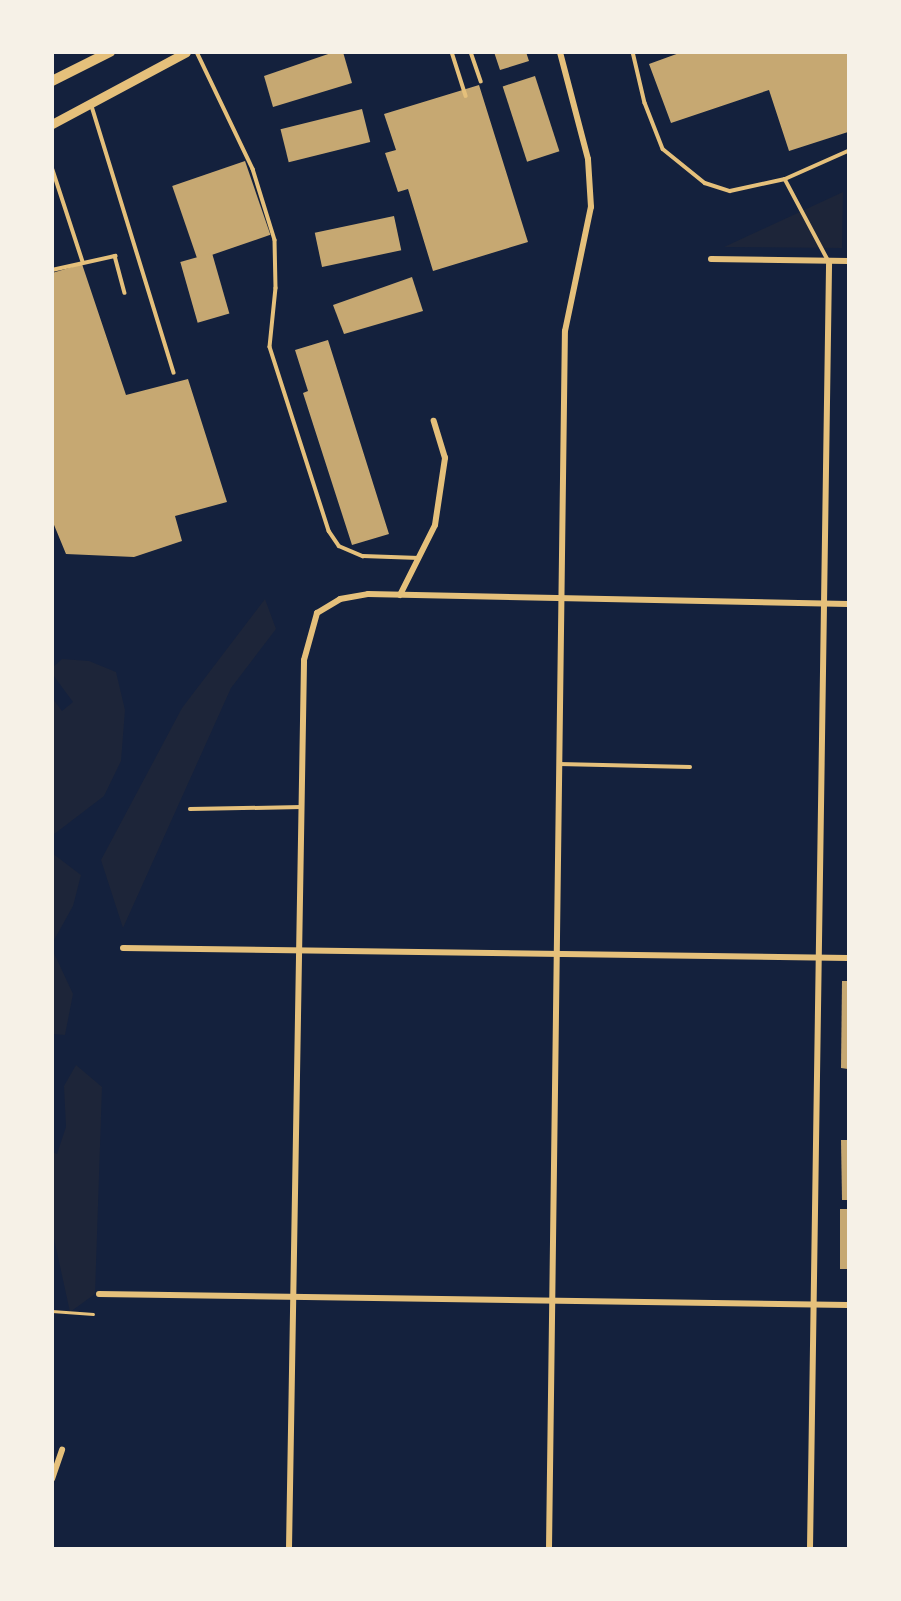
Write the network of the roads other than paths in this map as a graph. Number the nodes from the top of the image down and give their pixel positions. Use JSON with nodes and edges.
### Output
{"nodes":[{"id":1,"x":110,"y":52,"type":"edge"},
{"id":2,"x":186,"y":52,"type":"edge"},
{"id":3,"x":197,"y":52,"type":"edge"},
{"id":4,"x":452,"y":52,"type":"edge"},
{"id":5,"x":471,"y":52,"type":"edge"},
{"id":6,"x":560,"y":52,"type":"edge"},
{"id":7,"x":633,"y":52,"type":"edge"},
{"id":8,"x":481,"y":81,"type":"dead end"},
{"id":9,"x":52,"y":82,"type":"edge"},
{"id":10,"x":466,"y":96,"type":"dead end"},
{"id":11,"x":90,"y":101,"type":"junction"},
{"id":12,"x":52,"y":124,"type":"edge"},
{"id":13,"x":849,"y":151,"type":"edge"},
{"id":14,"x":52,"y":167,"type":"edge"},
{"id":15,"x":785,"y":179,"type":"junction"},
{"id":16,"x":710,"y":259,"type":"dead end"},
{"id":17,"x":829,"y":261,"type":"junction"},
{"id":18,"x":849,"y":261,"type":"edge"},
{"id":19,"x":83,"y":262,"type":"junction"},
{"id":20,"x":52,"y":270,"type":"edge"},
{"id":21,"x":125,"y":293,"type":"dead end"},
{"id":22,"x":174,"y":372,"type":"dead end"},
{"id":23,"x":434,"y":421,"type":"dead end"},
{"id":24,"x":419,"y":558,"type":"junction"},
{"id":25,"x":400,"y":595,"type":"junction"},
{"id":26,"x":561,"y":599,"type":"junction"},
{"id":27,"x":824,"y":604,"type":"junction"},
{"id":28,"x":849,"y":604,"type":"edge"},
{"id":29,"x":559,"y":764,"type":"junction"},
{"id":30,"x":690,"y":767,"type":"dead end"},
{"id":31,"x":302,"y":807,"type":"junction"},
{"id":32,"x":190,"y":809,"type":"dead end"},
{"id":33,"x":123,"y":948,"type":"dead end"},
{"id":34,"x":299,"y":950,"type":"junction"},
{"id":35,"x":557,"y":954,"type":"junction"},
{"id":36,"x":818,"y":957,"type":"junction"},
{"id":37,"x":849,"y":958,"type":"edge"},
{"id":38,"x":99,"y":1294,"type":"dead end"},
{"id":39,"x":293,"y":1297,"type":"junction"},
{"id":40,"x":552,"y":1301,"type":"junction"},
{"id":41,"x":813,"y":1305,"type":"junction"},
{"id":42,"x":849,"y":1306,"type":"edge"},
{"id":43,"x":62,"y":1450,"type":"dead end"},
{"id":44,"x":52,"y":1479,"type":"edge"},
{"id":45,"x":289,"y":1549,"type":"edge"},
{"id":46,"x":549,"y":1549,"type":"edge"},
{"id":47,"x":810,"y":1549,"type":"edge"}],
"edges":[{"from":1,"to":9,"type":"highway"},
{"from":2,"to":11,"type":"main road"},
{"from":3,"to":24,"type":"lane"},
{"from":4,"to":10,"type":"lane"},
{"from":5,"to":8,"type":"lane"},
{"from":6,"to":26,"type":"street"},
{"from":7,"to":15,"type":"lane"},
{"from":11,"to":12,"type":"main road"},
{"from":11,"to":22,"type":"lane"},
{"from":13,"to":15,"type":"lane"},
{"from":14,"to":19,"type":"lane"},
{"from":15,"to":17,"type":"lane"},
{"from":16,"to":17,"type":"street"},
{"from":17,"to":18,"type":"street"},
{"from":17,"to":27,"type":"street"},
{"from":19,"to":20,"type":"lane"},
{"from":19,"to":21,"type":"lane"},
{"from":23,"to":24,"type":"street"},
{"from":24,"to":25,"type":"street"},
{"from":25,"to":26,"type":"street"},
{"from":25,"to":31,"type":"street"},
{"from":26,"to":27,"type":"street"},
{"from":26,"to":29,"type":"street"},
{"from":27,"to":28,"type":"street"},
{"from":27,"to":36,"type":"street"},
{"from":29,"to":30,"type":"lane"},
{"from":29,"to":35,"type":"street"},
{"from":31,"to":32,"type":"lane"},
{"from":31,"to":34,"type":"street"},
{"from":33,"to":34,"type":"street"},
{"from":34,"to":35,"type":"street"},
{"from":34,"to":39,"type":"street"},
{"from":35,"to":36,"type":"street"},
{"from":35,"to":40,"type":"street"},
{"from":36,"to":37,"type":"street"},
{"from":36,"to":41,"type":"street"},
{"from":38,"to":39,"type":"street"},
{"from":39,"to":40,"type":"street"},
{"from":39,"to":45,"type":"street"},
{"from":40,"to":41,"type":"street"},
{"from":40,"to":46,"type":"street"},
{"from":41,"to":42,"type":"street"},
{"from":41,"to":47,"type":"street"},
{"from":43,"to":44,"type":"street"}]}
